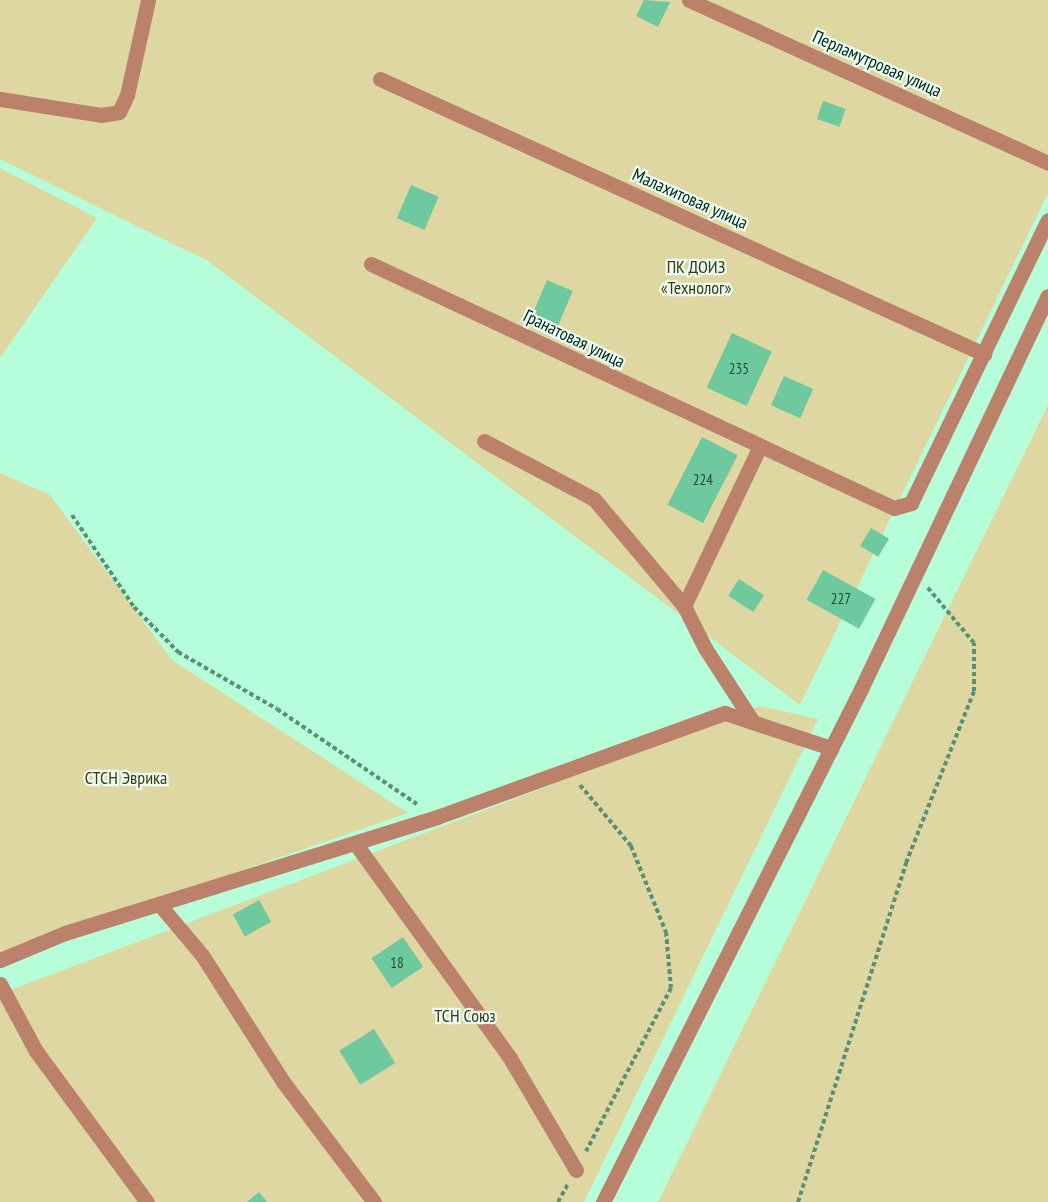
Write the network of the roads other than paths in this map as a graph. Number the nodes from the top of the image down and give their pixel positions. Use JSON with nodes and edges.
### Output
{"nodes":[{"id":1,"x":148,"y":0,"type":"edge"},
{"id":2,"x":689,"y":0,"type":"edge"},
{"id":3,"x":380,"y":79,"type":"dead end"},
{"id":4,"x":0,"y":99,"type":"edge"},
{"id":5,"x":1048,"y":163,"type":"edge"},
{"id":6,"x":1048,"y":220,"type":"edge"},
{"id":7,"x":371,"y":264,"type":"dead end"},
{"id":8,"x":1048,"y":296,"type":"edge"},
{"id":9,"x":984,"y":354,"type":"junction"},
{"id":10,"x":484,"y":441,"type":"dead end"},
{"id":11,"x":760,"y":446,"type":"junction"},
{"id":12,"x":684,"y":606,"type":"junction"},
{"id":13,"x":753,"y":722,"type":"junction"},
{"id":14,"x":831,"y":748,"type":"junction"},
{"id":15,"x":355,"y":843,"type":"junction"},
{"id":16,"x":159,"y":904,"type":"junction"},
{"id":17,"x":0,"y":960,"type":"edge"},
{"id":18,"x":0,"y":984,"type":"edge"},
{"id":19,"x":576,"y":1170,"type":"road end"},
{"id":20,"x":147,"y":1202,"type":"edge"},
{"id":21,"x":374,"y":1202,"type":"edge"},
{"id":22,"x":603,"y":1202,"type":"edge"}],
"edges":[{"from":1,"to":4,"type":"street"},
{"from":2,"to":5,"type":"street","name":"Перламутровая улица"},
{"from":3,"to":9,"type":"street","name":"Малахитовая улица"},
{"from":6,"to":9,"type":"street","name":"Гранатовая улица"},
{"from":7,"to":11,"type":"street","name":"Гранатовая улица"},
{"from":8,"to":14,"type":"street"},
{"from":9,"to":11,"type":"street","name":"Гранатовая улица"},
{"from":10,"to":12,"type":"street"},
{"from":11,"to":12,"type":"street"},
{"from":12,"to":13,"type":"street"},
{"from":13,"to":14,"type":"street"},
{"from":13,"to":15,"type":"street"},
{"from":14,"to":22,"type":"street"},
{"from":15,"to":16,"type":"street"},
{"from":15,"to":19,"type":"street"},
{"from":16,"to":17,"type":"street"},
{"from":16,"to":21,"type":"street"},
{"from":18,"to":20,"type":"street"}]}
